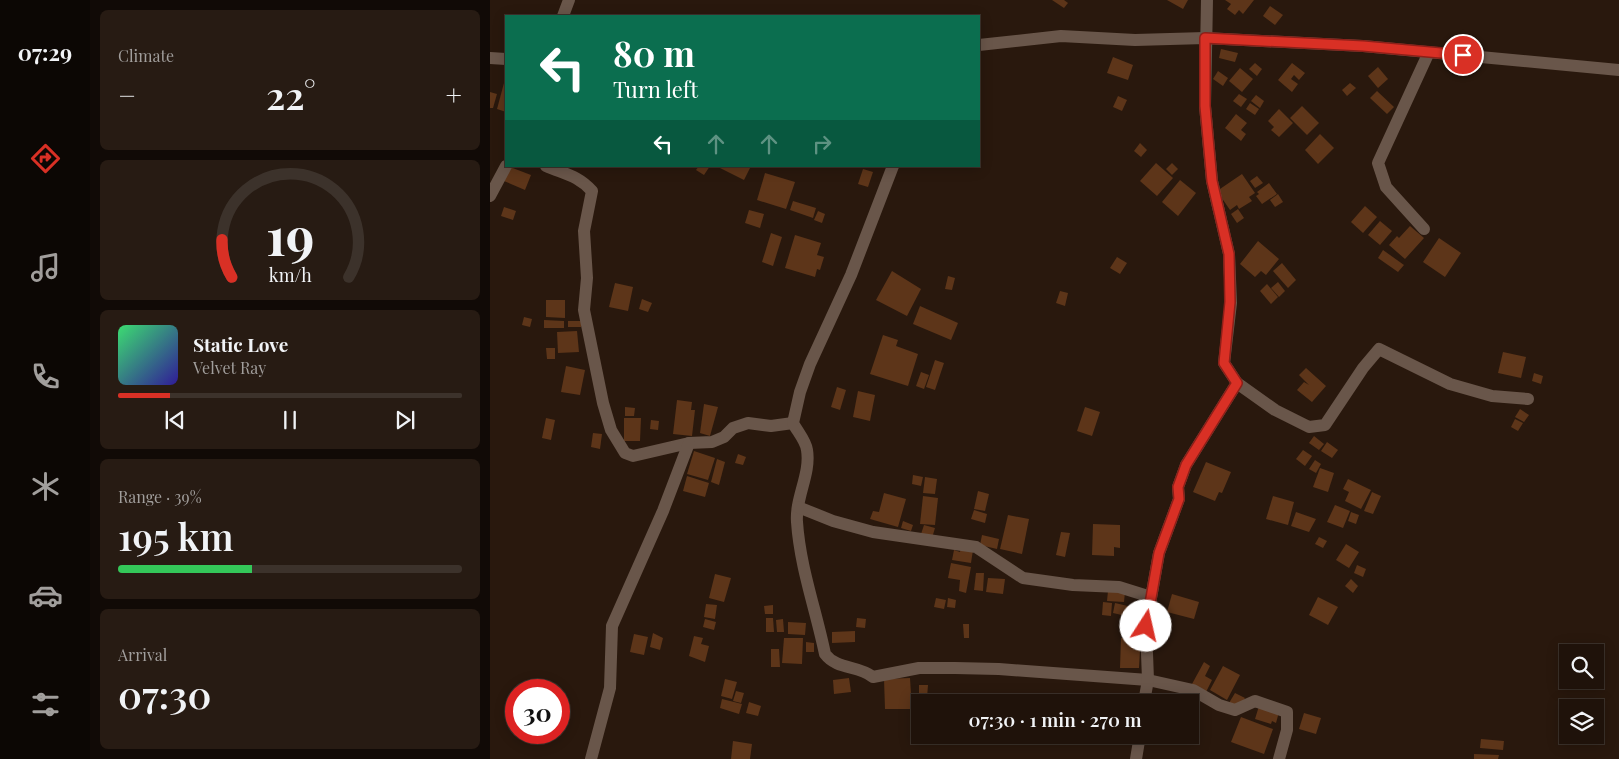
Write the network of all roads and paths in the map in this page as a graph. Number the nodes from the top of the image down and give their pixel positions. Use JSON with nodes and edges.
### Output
{"nodes":[{"id":1,"x":569,"y":0,"type":"edge"},
{"id":2,"x":1207,"y":0,"type":"edge"},
{"id":3,"x":563,"y":15,"type":"edge"},
{"id":4,"x":1205,"y":38,"type":"junction"},
{"id":5,"x":980,"y":45,"type":"edge"},
{"id":6,"x":1429,"y":52,"type":"junction"},
{"id":7,"x":490,"y":58,"type":"edge"},
{"id":8,"x":505,"y":58,"type":"edge"},
{"id":9,"x":1619,"y":70,"type":"edge"},
{"id":10,"x":505,"y":167,"type":"edge"},
{"id":11,"x":549,"y":167,"type":"edge"},
{"id":12,"x":893,"y":167,"type":"edge"},
{"id":13,"x":490,"y":196,"type":"edge"},
{"id":14,"x":1424,"y":229,"type":"dead end"},
{"id":15,"x":1237,"y":383,"type":"junction"},
{"id":16,"x":1528,"y":399,"type":"dead end"},
{"id":17,"x":793,"y":423,"type":"junction"},
{"id":18,"x":689,"y":443,"type":"junction"},
{"id":19,"x":798,"y":507,"type":"junction"},
{"id":20,"x":1151,"y":597,"type":"junction"},
{"id":21,"x":1148,"y":680,"type":"junction"},
{"id":22,"x":1145,"y":694,"type":"edge"},
{"id":23,"x":1138,"y":744,"type":"edge"},
{"id":24,"x":591,"y":759,"type":"edge"},
{"id":25,"x":1136,"y":759,"type":"edge"},
{"id":26,"x":1279,"y":759,"type":"edge"}],
"edges":[{"from":1,"to":3,"type":"street"},
{"from":2,"to":4,"type":"street"},
{"from":4,"to":5,"type":"street"},
{"from":4,"to":6,"type":"street"},
{"from":4,"to":15,"type":"street"},
{"from":6,"to":9,"type":"street"},
{"from":6,"to":14,"type":"street"},
{"from":7,"to":8,"type":"street"},
{"from":10,"to":13,"type":"street"},
{"from":11,"to":18,"type":"street"},
{"from":12,"to":17,"type":"street"},
{"from":15,"to":16,"type":"street"},
{"from":15,"to":20,"type":"street"},
{"from":17,"to":18,"type":"street"},
{"from":17,"to":19,"type":"street"},
{"from":18,"to":24,"type":"street"},
{"from":19,"to":20,"type":"street"},
{"from":19,"to":21,"type":"street"},
{"from":20,"to":21,"type":"street"},
{"from":21,"to":22,"type":"street"},
{"from":21,"to":26,"type":"street"},
{"from":23,"to":25,"type":"street"}]}
